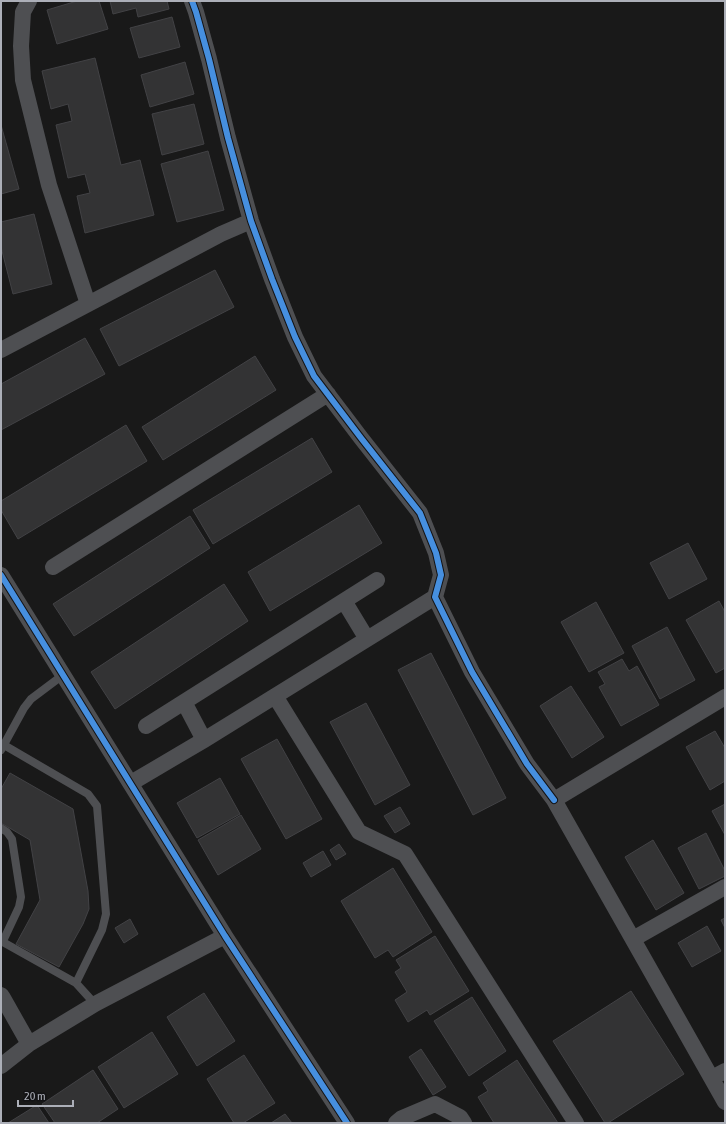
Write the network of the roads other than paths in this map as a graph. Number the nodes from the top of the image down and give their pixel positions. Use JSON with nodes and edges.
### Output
{"nodes":[{"id":1,"x":28,"y":1,"type":"edge"},
{"id":2,"x":192,"y":1,"type":"edge"},
{"id":3,"x":251,"y":221,"type":"junction"},
{"id":4,"x":88,"y":304,"type":"junction"},
{"id":5,"x":1,"y":350,"type":"edge"},
{"id":6,"x":328,"y":394,"type":"junction"},
{"id":7,"x":53,"y":567,"type":"dead end"},
{"id":8,"x":1,"y":575,"type":"edge"},
{"id":9,"x":377,"y":580,"type":"dead end"},
{"id":10,"x":435,"y":597,"type":"junction"},
{"id":11,"x":344,"y":601,"type":"junction"},
{"id":12,"x":367,"y":639,"type":"junction"},
{"id":13,"x":63,"y":674,"type":"junction"},
{"id":14,"x":275,"y":696,"type":"junction"},
{"id":15,"x":725,"y":697,"type":"edge"},
{"id":16,"x":184,"y":702,"type":"junction"},
{"id":17,"x":146,"y":726,"type":"dead end"},
{"id":18,"x":204,"y":740,"type":"junction"},
{"id":19,"x":3,"y":748,"type":"edge"},
{"id":20,"x":131,"y":783,"type":"junction"},
{"id":21,"x":554,"y":800,"type":"junction"},
{"id":22,"x":1,"y":828,"type":"edge"},
{"id":23,"x":725,"y":887,"type":"edge"},
{"id":24,"x":225,"y":936,"type":"junction"},
{"id":25,"x":632,"y":939,"type":"junction"},
{"id":26,"x":2,"y":941,"type":"edge"},
{"id":27,"x":76,"y":983,"type":"junction"},
{"id":28,"x":1,"y":995,"type":"edge"},
{"id":29,"x":95,"y":1004,"type":"junction"},
{"id":30,"x":29,"y":1044,"type":"junction"},
{"id":31,"x":1,"y":1066,"type":"edge"},
{"id":32,"x":718,"y":1074,"type":"edge"},
{"id":33,"x":725,"y":1102,"type":"edge"},
{"id":34,"x":347,"y":1123,"type":"edge"},
{"id":35,"x":396,"y":1123,"type":"edge"},
{"id":36,"x":464,"y":1123,"type":"edge"},
{"id":37,"x":576,"y":1123,"type":"edge"}],
"edges":[{"from":1,"to":4,"type":"street"},
{"from":2,"to":3,"type":"street"},
{"from":3,"to":4,"type":"street"},
{"from":3,"to":6,"type":"street"},
{"from":4,"to":5,"type":"street"},
{"from":6,"to":7,"type":"street"},
{"from":6,"to":10,"type":"street"},
{"from":8,"to":13,"type":"street"},
{"from":9,"to":11,"type":"street"},
{"from":10,"to":12,"type":"street"},
{"from":10,"to":21,"type":"street"},
{"from":11,"to":12,"type":"street"},
{"from":11,"to":16,"type":"street"},
{"from":12,"to":14,"type":"street"},
{"from":13,"to":19,"type":"lane"},
{"from":13,"to":20,"type":"street"},
{"from":14,"to":18,"type":"street"},
{"from":14,"to":37,"type":"street"},
{"from":15,"to":21,"type":"street"},
{"from":16,"to":17,"type":"street"},
{"from":16,"to":18,"type":"street"},
{"from":18,"to":20,"type":"street"},
{"from":19,"to":27,"type":"lane"},
{"from":20,"to":24,"type":"street"},
{"from":21,"to":25,"type":"street"},
{"from":22,"to":26,"type":"lane"},
{"from":23,"to":25,"type":"street"},
{"from":24,"to":29,"type":"street"},
{"from":24,"to":34,"type":"street"},
{"from":25,"to":32,"type":"street"},
{"from":26,"to":27,"type":"lane"},
{"from":27,"to":29,"type":"lane"},
{"from":28,"to":30,"type":"street"},
{"from":29,"to":30,"type":"street"},
{"from":30,"to":31,"type":"street"},
{"from":32,"to":33,"type":"street"},
{"from":35,"to":36,"type":"street"}]}
